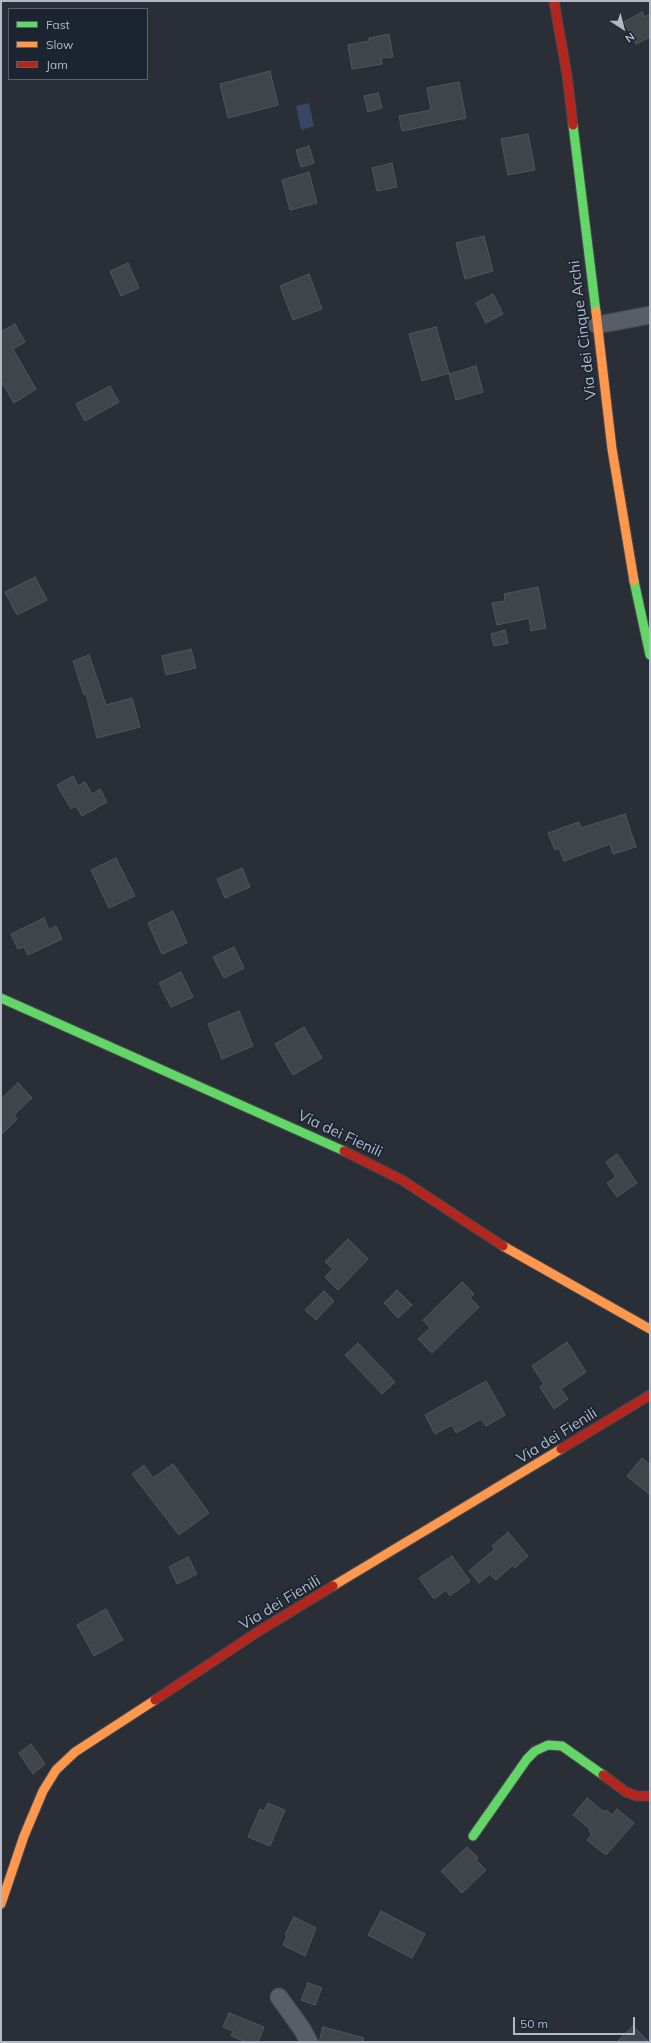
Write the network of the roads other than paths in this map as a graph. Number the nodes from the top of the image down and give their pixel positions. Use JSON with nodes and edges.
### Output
{"nodes":[{"id":1,"x":554,"y":1,"type":"edge"},
{"id":2,"x":650,"y":315,"type":"edge"},
{"id":3,"x":597,"y":326,"type":"junction"},
{"id":4,"x":650,"y":655,"type":"edge"},
{"id":5,"x":1,"y":998,"type":"edge"},
{"id":6,"x":650,"y":1329,"type":"edge"},
{"id":7,"x":650,"y":1396,"type":"edge"},
{"id":8,"x":650,"y":1796,"type":"edge"},
{"id":9,"x":473,"y":1836,"type":"dead end"},
{"id":10,"x":1,"y":1904,"type":"edge"},
{"id":11,"x":278,"y":1996,"type":"dead end"},
{"id":12,"x":309,"y":2042,"type":"edge"}],
"edges":[{"from":1,"to":3,"type":"street","name":"Via dei Cinque Archi"},
{"from":2,"to":3,"type":"street"},
{"from":3,"to":4,"type":"street","name":"Via dei Cinque Archi"},
{"from":5,"to":6,"type":"street","name":"Via dei Fienili"},
{"from":7,"to":10,"type":"street","name":"Via dei Fienili"},
{"from":8,"to":9,"type":"street"},
{"from":11,"to":12,"type":"street"}]}
